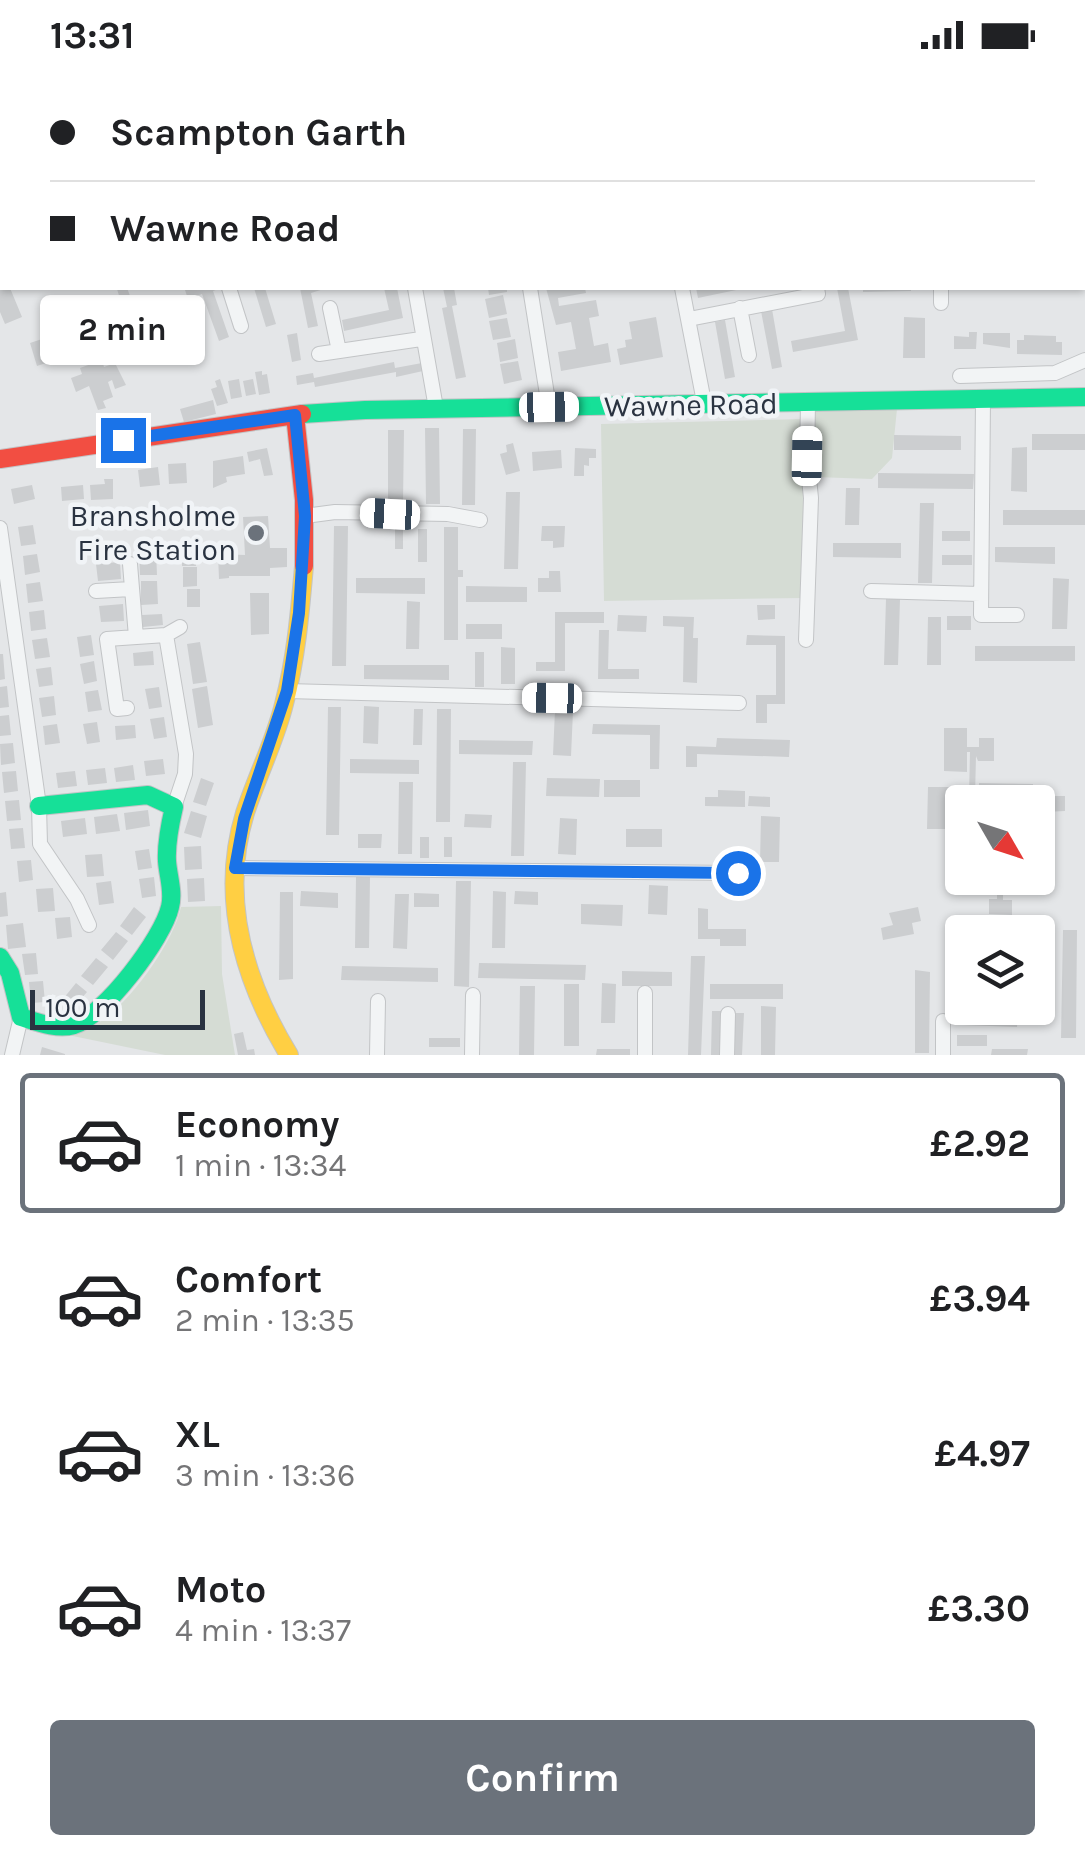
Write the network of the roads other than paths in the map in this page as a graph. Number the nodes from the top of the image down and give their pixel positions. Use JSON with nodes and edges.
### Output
{"nodes":[{"id":1,"x":230,"y":290,"type":"edge"},
{"id":2,"x":414,"y":290,"type":"edge"},
{"id":3,"x":530,"y":290,"type":"edge"},
{"id":4,"x":682,"y":290,"type":"edge"},
{"id":5,"x":817,"y":290,"type":"edge"},
{"id":6,"x":330,"y":308,"type":"dead end"},
{"id":7,"x":740,"y":308,"type":"junction"},
{"id":8,"x":688,"y":319,"type":"junction"},
{"id":9,"x":241,"y":326,"type":"dead end"},
{"id":10,"x":421,"y":339,"type":"junction"},
{"id":11,"x":339,"y":351,"type":"junction"},
{"id":12,"x":319,"y":354,"type":"dead end"},
{"id":13,"x":749,"y":355,"type":"dead end"},
{"id":14,"x":1085,"y":360,"type":"edge"},
{"id":15,"x":960,"y":376,"type":"dead end"},
{"id":16,"x":1085,"y":397,"type":"edge"},
{"id":17,"x":983,"y":399,"type":"junction"},
{"id":18,"x":704,"y":402,"type":"junction"},
{"id":19,"x":808,"y":403,"type":"junction"},
{"id":20,"x":549,"y":407,"type":"junction"},
{"id":21,"x":436,"y":408,"type":"junction"},
{"id":22,"x":295,"y":415,"type":"junction"},
{"id":23,"x":0,"y":458,"type":"edge"},
{"id":24,"x":305,"y":516,"type":"junction"},
{"id":25,"x":480,"y":520,"type":"dead end"},
{"id":26,"x":0,"y":528,"type":"edge"},
{"id":27,"x":130,"y":564,"type":"dead end"},
{"id":28,"x":4,"y":572,"type":"edge"},
{"id":29,"x":131,"y":589,"type":"junction"},
{"id":30,"x":96,"y":591,"type":"dead end"},
{"id":31,"x":871,"y":591,"type":"dead end"},
{"id":32,"x":980,"y":594,"type":"junction"},
{"id":33,"x":1017,"y":615,"type":"dead end"},
{"id":34,"x":180,"y":627,"type":"dead end"},
{"id":35,"x":166,"y":635,"type":"junction"},
{"id":36,"x":136,"y":637,"type":"junction"},
{"id":37,"x":806,"y":640,"type":"dead end"},
{"id":38,"x":287,"y":691,"type":"junction"},
{"id":39,"x":739,"y":702,"type":"dead end"},
{"id":40,"x":127,"y":708,"type":"dead end"},
{"id":41,"x":39,"y":806,"type":"junction"},
{"id":42,"x":174,"y":807,"type":"junction"},
{"id":43,"x":235,"y":868,"type":"junction"},
{"id":44,"x":738,"y":873,"type":"dead end"},
{"id":45,"x":91,"y":927,"type":"dead end"},
{"id":46,"x":0,"y":957,"type":"edge"},
{"id":47,"x":645,"y":994,"type":"dead end"},
{"id":48,"x":378,"y":1001,"type":"dead end"},
{"id":49,"x":477,"y":1004,"type":"dead end"},
{"id":50,"x":728,"y":1014,"type":"dead end"},
{"id":51,"x":21,"y":1018,"type":"junction"},
{"id":52,"x":943,"y":1022,"type":"dead end"},
{"id":53,"x":12,"y":1055,"type":"edge"},
{"id":54,"x":289,"y":1055,"type":"edge"},
{"id":55,"x":378,"y":1055,"type":"edge"},
{"id":56,"x":472,"y":1055,"type":"edge"},
{"id":57,"x":645,"y":1055,"type":"edge"},
{"id":58,"x":727,"y":1055,"type":"edge"},
{"id":59,"x":942,"y":1055,"type":"edge"}],
"edges":[{"from":1,"to":9,"type":"street"},
{"from":2,"to":10,"type":"street"},
{"from":3,"to":20,"type":"street"},
{"from":4,"to":8,"type":"street"},
{"from":5,"to":7,"type":"street"},
{"from":6,"to":11,"type":"street"},
{"from":7,"to":8,"type":"street"},
{"from":7,"to":13,"type":"street"},
{"from":8,"to":18,"type":"street"},
{"from":10,"to":11,"type":"street"},
{"from":10,"to":21,"type":"street"},
{"from":11,"to":12,"type":"street"},
{"from":14,"to":15,"type":"street"},
{"from":16,"to":17,"type":"street","name":"Wawne Road"},
{"from":17,"to":19,"type":"street","name":"Wawne Road"},
{"from":17,"to":32,"type":"street"},
{"from":18,"to":19,"type":"street","name":"Wawne Road"},
{"from":18,"to":20,"type":"street","name":"Wawne Road"},
{"from":19,"to":37,"type":"street"},
{"from":20,"to":21,"type":"street","name":"Wawne Road"},
{"from":21,"to":22,"type":"street","name":"Wawne Road"},
{"from":22,"to":23,"type":"street","name":"Wawne Road"},
{"from":22,"to":24,"type":"street"},
{"from":24,"to":25,"type":"street"},
{"from":24,"to":38,"type":"street"},
{"from":26,"to":28,"type":"street"},
{"from":27,"to":29,"type":"street"},
{"from":28,"to":41,"type":"street"},
{"from":29,"to":30,"type":"street"},
{"from":29,"to":36,"type":"street"},
{"from":31,"to":32,"type":"street"},
{"from":32,"to":33,"type":"street"},
{"from":34,"to":35,"type":"street"},
{"from":35,"to":36,"type":"street"},
{"from":35,"to":42,"type":"street"},
{"from":36,"to":40,"type":"street"},
{"from":38,"to":39,"type":"street"},
{"from":38,"to":43,"type":"street"},
{"from":41,"to":42,"type":"street"},
{"from":41,"to":45,"type":"street"},
{"from":42,"to":51,"type":"street"},
{"from":43,"to":44,"type":"street"},
{"from":43,"to":54,"type":"street"},
{"from":46,"to":51,"type":"street"},
{"from":47,"to":57,"type":"street"},
{"from":48,"to":55,"type":"street"},
{"from":49,"to":56,"type":"street"},
{"from":50,"to":58,"type":"street"},
{"from":51,"to":53,"type":"street"},
{"from":52,"to":59,"type":"street"}]}
